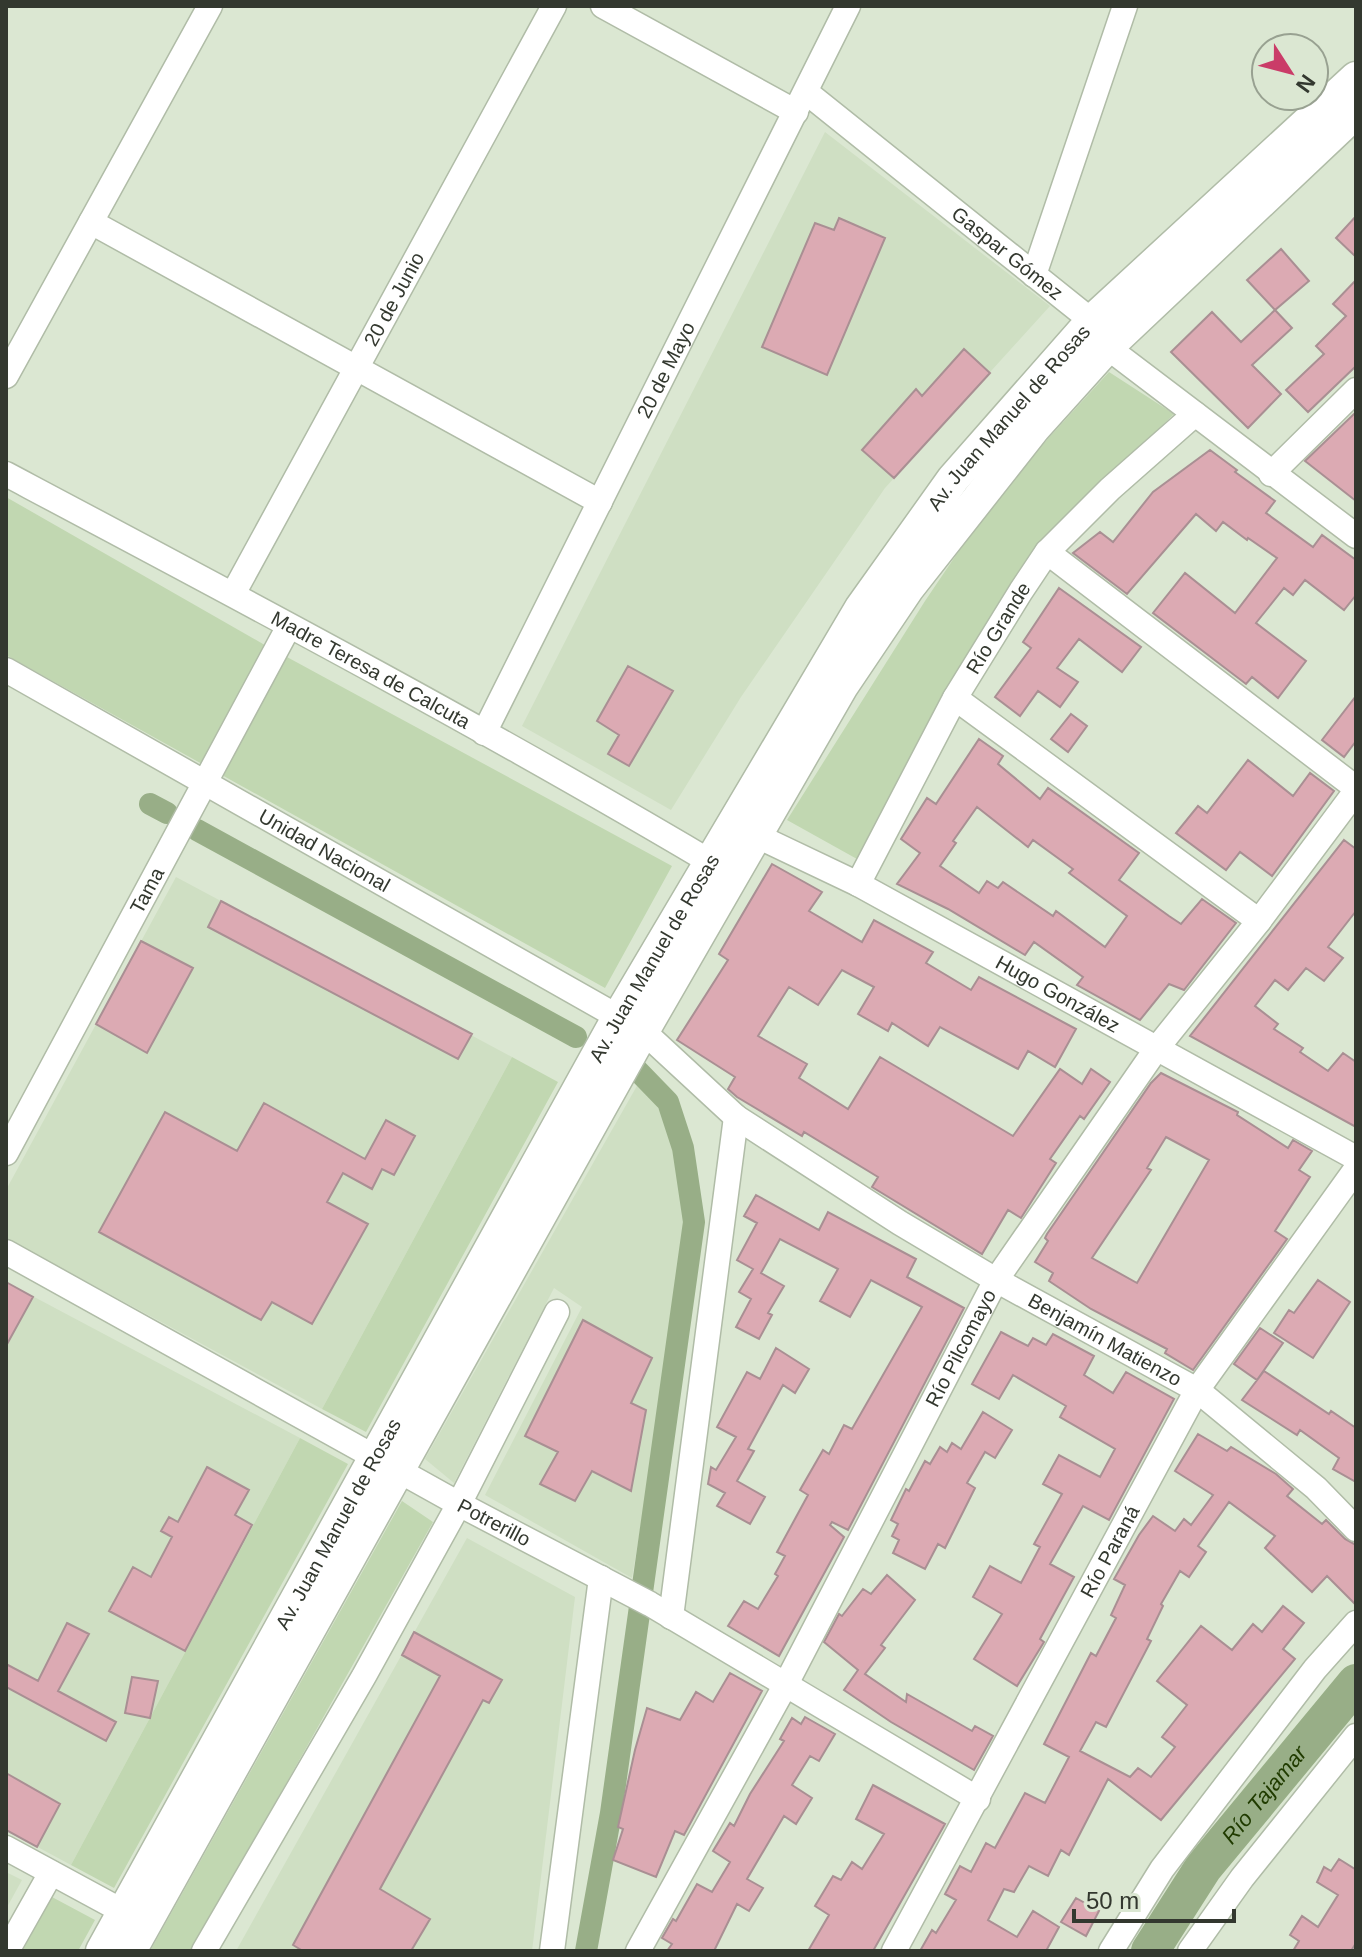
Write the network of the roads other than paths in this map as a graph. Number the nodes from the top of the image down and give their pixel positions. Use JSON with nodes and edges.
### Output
{"nodes":[{"id":1,"x":210,"y":6,"type":"edge"},
{"id":2,"x":554,"y":6,"type":"edge"},
{"id":3,"x":603,"y":6,"type":"edge"},
{"id":4,"x":848,"y":6,"type":"edge"},
{"id":5,"x":1125,"y":6,"type":"edge"},
{"id":6,"x":1356,"y":78,"type":"edge"},
{"id":7,"x":801,"y":102,"type":"junction"},
{"id":8,"x":1356,"y":112,"type":"edge"},
{"id":9,"x":91,"y":222,"type":"junction"},
{"id":10,"x":1034,"y":275,"type":"junction"},
{"id":11,"x":1100,"y":334,"type":"junction"},
{"id":12,"x":357,"y":370,"type":"junction"},
{"id":13,"x":6,"y":376,"type":"edge"},
{"id":14,"x":1356,"y":390,"type":"edge"},
{"id":15,"x":1195,"y":414,"type":"junction"},
{"id":16,"x":6,"y":474,"type":"edge"},
{"id":17,"x":1271,"y":474,"type":"junction"},
{"id":18,"x":600,"y":502,"type":"junction"},
{"id":19,"x":1356,"y":536,"type":"edge"},
{"id":20,"x":1047,"y":552,"type":"junction"},
{"id":21,"x":233,"y":594,"type":"junction"},
{"id":22,"x":289,"y":626,"type":"junction"},
{"id":23,"x":6,"y":670,"type":"edge"},
{"id":24,"x":955,"y":698,"type":"junction"},
{"id":25,"x":484,"y":733,"type":"junction"},
{"id":26,"x":202,"y":783,"type":"junction"},
{"id":27,"x":1356,"y":789,"type":"edge"},
{"id":28,"x":755,"y":835,"type":"junction"},
{"id":29,"x":721,"y":868,"type":"junction"},
{"id":30,"x":858,"y":884,"type":"junction"},
{"id":31,"x":1259,"y":921,"type":"junction"},
{"id":32,"x":630,"y":1024,"type":"junction"},
{"id":33,"x":1157,"y":1048,"type":"junction"},
{"id":34,"x":736,"y":1117,"type":"junction"},
{"id":35,"x":6,"y":1153,"type":"edge"},
{"id":36,"x":1356,"y":1158,"type":"edge"},
{"id":37,"x":1356,"y":1169,"type":"edge"},
{"id":38,"x":6,"y":1252,"type":"edge"},
{"id":39,"x":996,"y":1280,"type":"junction"},
{"id":40,"x":557,"y":1312,"type":"dead end"},
{"id":41,"x":1197,"y":1390,"type":"junction"},
{"id":42,"x":386,"y":1463,"type":"junction"},
{"id":43,"x":459,"y":1504,"type":"junction"},
{"id":44,"x":1356,"y":1529,"type":"edge"},
{"id":45,"x":601,"y":1578,"type":"junction"},
{"id":46,"x":671,"y":1617,"type":"junction"},
{"id":47,"x":1356,"y":1623,"type":"edge"},
{"id":48,"x":786,"y":1684,"type":"junction"},
{"id":49,"x":1356,"y":1736,"type":"edge"},
{"id":50,"x":978,"y":1799,"type":"junction"},
{"id":51,"x":6,"y":1848,"type":"edge"},
{"id":52,"x":51,"y":1873,"type":"junction"},
{"id":53,"x":124,"y":1912,"type":"junction"},
{"id":54,"x":7,"y":1951,"type":"edge"},
{"id":55,"x":102,"y":1951,"type":"edge"},
{"id":56,"x":130,"y":1951,"type":"edge"},
{"id":57,"x":204,"y":1951,"type":"edge"},
{"id":58,"x":552,"y":1951,"type":"edge"},
{"id":59,"x":638,"y":1951,"type":"edge"},
{"id":60,"x":894,"y":1951,"type":"edge"},
{"id":61,"x":1111,"y":1951,"type":"edge"},
{"id":62,"x":1190,"y":1951,"type":"edge"}],
"edges":[{"from":1,"to":9,"type":"street"},
{"from":2,"to":12,"type":"street","name":"20 de Junio"},
{"from":3,"to":7,"type":"street","name":"Gaspar Gómez"},
{"from":4,"to":7,"type":"street","name":"20 de Mayo"},
{"from":5,"to":10,"type":"street"},
{"from":6,"to":11,"type":"main road","name":"Av. Juan Manuel de Rosas"},
{"from":7,"to":10,"type":"street","name":"Gaspar Gómez"},
{"from":7,"to":18,"type":"street","name":"20 de Mayo"},
{"from":8,"to":11,"type":"main road","name":"Av. Juan Manuel de Rosas"},
{"from":9,"to":12,"type":"street"},
{"from":9,"to":13,"type":"street"},
{"from":10,"to":11,"type":"street","name":"Gaspar Gómez"},
{"from":11,"to":15,"type":"street","name":"Gaspar Gómez"},
{"from":11,"to":28,"type":"main road","name":"Av. Juan Manuel de Rosas"},
{"from":11,"to":29,"type":"main road","name":"Av. Juan Manuel de Rosas"},
{"from":12,"to":18,"type":"street"},
{"from":12,"to":21,"type":"street","name":"20 de Junio"},
{"from":14,"to":17,"type":"street"},
{"from":15,"to":17,"type":"street","name":"Gaspar Gómez"},
{"from":15,"to":20,"type":"street","name":"Río Grande"},
{"from":16,"to":21,"type":"street","name":"Madre Teresa de Calcuta"},
{"from":17,"to":19,"type":"street","name":"Gaspar Gómez"},
{"from":18,"to":25,"type":"street","name":"20 de Mayo"},
{"from":20,"to":24,"type":"street","name":"Río Grande"},
{"from":20,"to":27,"type":"street"},
{"from":21,"to":22,"type":"street","name":"Madre Teresa de Calcuta"},
{"from":22,"to":25,"type":"street","name":"Madre Teresa de Calcuta"},
{"from":22,"to":26,"type":"street","name":"Tama"},
{"from":23,"to":26,"type":"street","name":"Unidad Nacional"},
{"from":24,"to":30,"type":"street","name":"Río Grande"},
{"from":24,"to":31,"type":"street"},
{"from":25,"to":29,"type":"street","name":"Madre Teresa de Calcuta"},
{"from":26,"to":32,"type":"street","name":"Unidad Nacional"},
{"from":26,"to":35,"type":"street","name":"Tama"},
{"from":27,"to":31,"type":"street","name":"Río Pilcomayo"},
{"from":28,"to":29,"type":"main road","name":"Av. Juan Manuel de Rosas"},
{"from":28,"to":30,"type":"street","name":"Hugo González"},
{"from":29,"to":32,"type":"main road","name":"Av. Juan Manuel de Rosas"},
{"from":30,"to":33,"type":"street","name":"Hugo González"},
{"from":31,"to":33,"type":"street","name":"Río Pilcomayo"},
{"from":32,"to":34,"type":"street","name":"Benjamín Matienzo"},
{"from":32,"to":42,"type":"main road","name":"Av. Juan Manuel de Rosas"},
{"from":33,"to":36,"type":"street","name":"Hugo González"},
{"from":33,"to":39,"type":"street","name":"Río Pilcomayo"},
{"from":34,"to":39,"type":"street","name":"Benjamín Matienzo"},
{"from":34,"to":46,"type":"street"},
{"from":37,"to":41,"type":"street","name":"Río Paraná"},
{"from":38,"to":42,"type":"street","name":"Potrerillo"},
{"from":39,"to":41,"type":"street","name":"Benjamín Matienzo"},
{"from":39,"to":48,"type":"street","name":"Río Pilcomayo"},
{"from":40,"to":43,"type":"street"},
{"from":41,"to":44,"type":"street","name":"Benjamín Matienzo"},
{"from":41,"to":50,"type":"street","name":"Río Paraná"},
{"from":42,"to":43,"type":"street","name":"Potrerillo"},
{"from":42,"to":53,"type":"main road","name":"Av. Juan Manuel de Rosas"},
{"from":42,"to":56,"type":"main road","name":"Av. Juan Manuel de Rosas"},
{"from":43,"to":45,"type":"street","name":"Potrerillo"},
{"from":43,"to":57,"type":"street"},
{"from":45,"to":46,"type":"street","name":"Potrerillo"},
{"from":45,"to":58,"type":"street"},
{"from":46,"to":48,"type":"street","name":"Potrerillo"},
{"from":47,"to":61,"type":"street"},
{"from":48,"to":50,"type":"street","name":"Potrerillo"},
{"from":48,"to":59,"type":"street","name":"Río Pilcomayo"},
{"from":49,"to":62,"type":"street"},
{"from":50,"to":60,"type":"street","name":"Río Paraná"},
{"from":51,"to":52,"type":"street"},
{"from":52,"to":53,"type":"street"},
{"from":52,"to":54,"type":"street"},
{"from":53,"to":55,"type":"main road","name":"Av. Juan Manuel de Rosas"}]}
